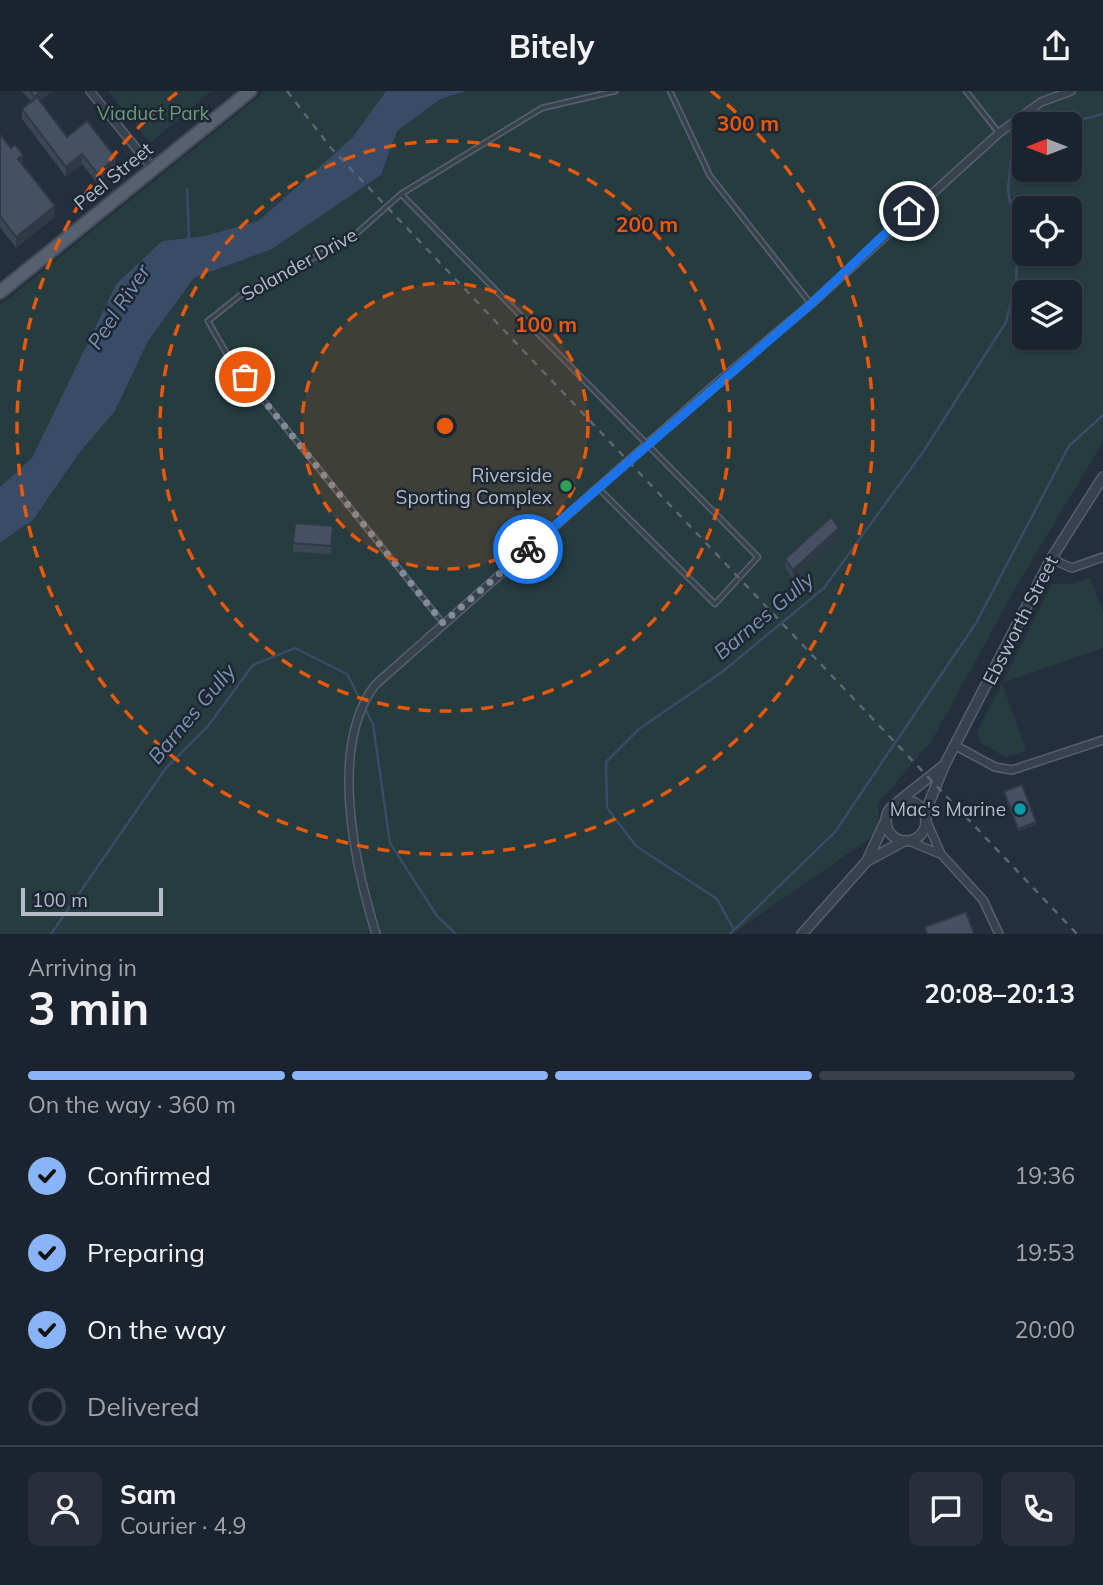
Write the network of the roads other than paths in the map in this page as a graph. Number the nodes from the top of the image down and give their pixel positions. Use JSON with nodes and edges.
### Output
{"nodes":[{"id":1,"x":90,"y":91,"type":"edge"},
{"id":2,"x":250,"y":91,"type":"edge"},
{"id":3,"x":615,"y":91,"type":"edge"},
{"id":4,"x":670,"y":91,"type":"edge"},
{"id":5,"x":966,"y":91,"type":"edge"},
{"id":6,"x":1071,"y":91,"type":"edge"},
{"id":7,"x":999,"y":133,"type":"junction"},
{"id":8,"x":153,"y":169,"type":"junction"},
{"id":9,"x":401,"y":194,"type":"junction"},
{"id":10,"x":0,"y":292,"type":"edge"},
{"id":11,"x":811,"y":304,"type":"junction"},
{"id":12,"x":645,"y":446,"type":"junction"},
{"id":13,"x":1103,"y":477,"type":"edge"},
{"id":14,"x":598,"y":488,"type":"junction"},
{"id":15,"x":1103,"y":557,"type":"edge"},
{"id":16,"x":1051,"y":559,"type":"junction"},
{"id":17,"x":443,"y":623,"type":"junction"},
{"id":18,"x":1103,"y":740,"type":"edge"},
{"id":19,"x":956,"y":745,"type":"junction"},
{"id":20,"x":944,"y":766,"type":"junction"},
{"id":21,"x":899,"y":801,"type":"junction"},
{"id":22,"x":925,"y":817,"type":"junction"},
{"id":23,"x":886,"y":822,"type":"junction"},
{"id":24,"x":906,"y":841,"type":"junction"},
{"id":25,"x":941,"y":854,"type":"junction"},
{"id":26,"x":867,"y":861,"type":"junction"},
{"id":27,"x":376,"y":934,"type":"edge"},
{"id":28,"x":802,"y":934,"type":"edge"},
{"id":29,"x":999,"y":934,"type":"edge"}],
"edges":[{"from":1,"to":8,"type":"street"},
{"from":2,"to":8,"type":"main road","name":"Peel Street"},
{"from":3,"to":9,"type":"lane","name":"Solander Drive"},
{"from":4,"to":11,"type":"lane"},
{"from":5,"to":7,"type":"lane"},
{"from":6,"to":7,"type":"street"},
{"from":7,"to":11,"type":"street"},
{"from":8,"to":10,"type":"main road","name":"Peel Street"},
{"from":9,"to":12,"type":"lane"},
{"from":9,"to":17,"type":"lane","name":"Solander Drive"},
{"from":11,"to":12,"type":"street"},
{"from":12,"to":14,"type":"street"},
{"from":12,"to":14,"type":"lane"},
{"from":13,"to":16,"type":"street","name":"Ebsworth Street"},
{"from":14,"to":17,"type":"street"},
{"from":15,"to":16,"type":"street"},
{"from":16,"to":19,"type":"street","name":"Ebsworth Street"},
{"from":17,"to":27,"type":"street"},
{"from":18,"to":19,"type":"street"},
{"from":19,"to":20,"type":"street","name":"Ebsworth Street"},
{"from":20,"to":21,"type":"street","name":"Ebsworth Street"},
{"from":20,"to":22,"type":"street","name":"Ebsworth Street"},
{"from":21,"to":22,"type":"street"},
{"from":21,"to":23,"type":"street"},
{"from":22,"to":24,"type":"street"},
{"from":22,"to":25,"type":"street"},
{"from":23,"to":24,"type":"street"},
{"from":23,"to":26,"type":"street"},
{"from":24,"to":25,"type":"street"},
{"from":24,"to":26,"type":"street"},
{"from":25,"to":29,"type":"street"},
{"from":26,"to":28,"type":"street"}]}
